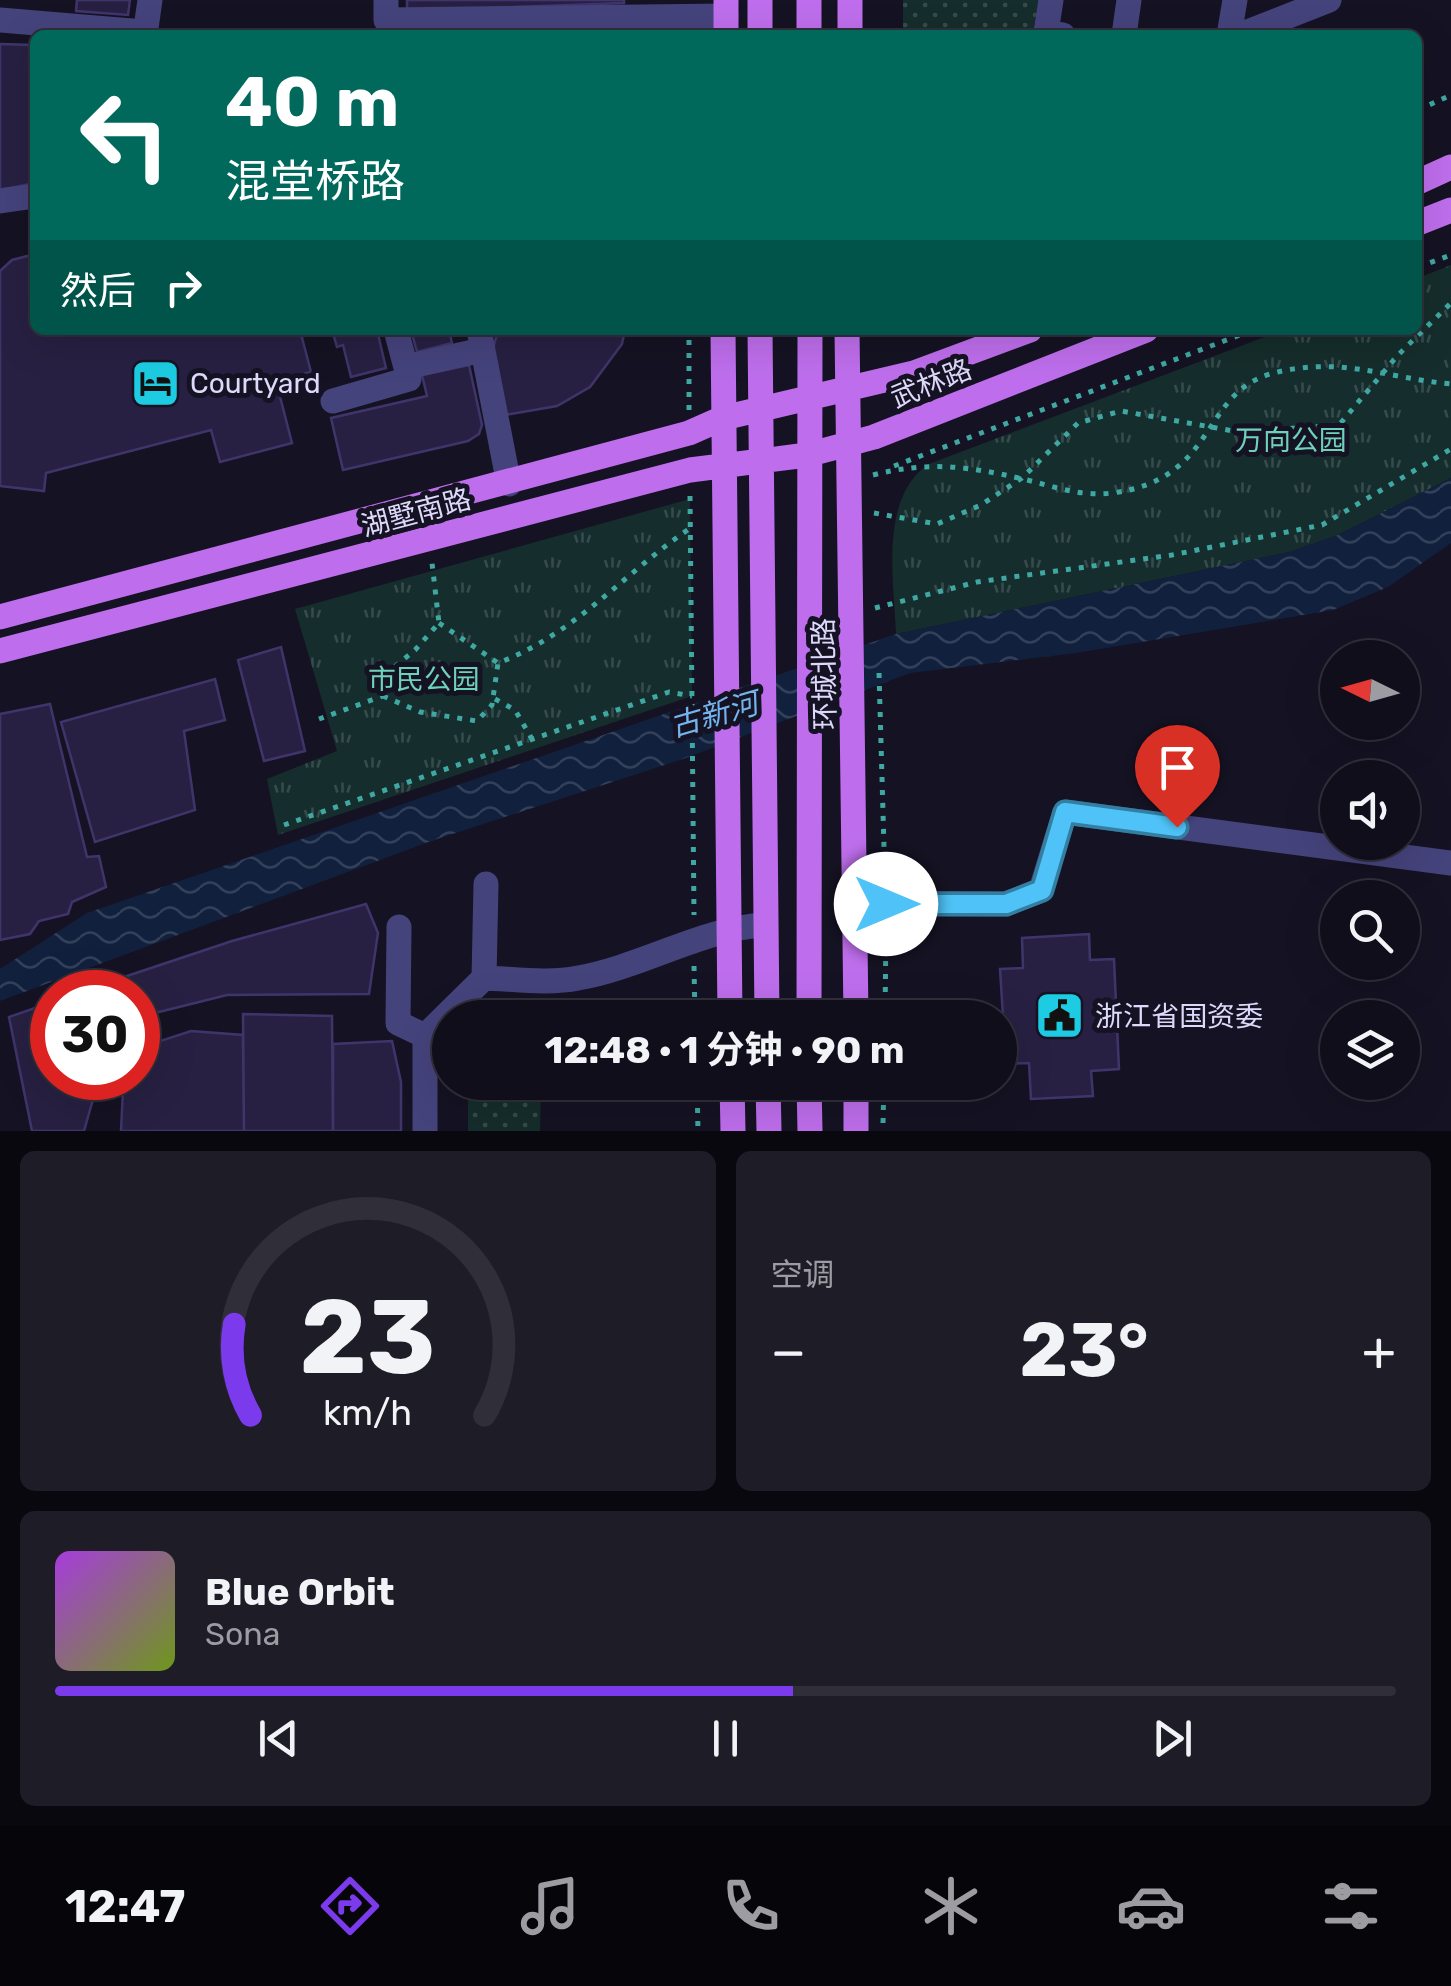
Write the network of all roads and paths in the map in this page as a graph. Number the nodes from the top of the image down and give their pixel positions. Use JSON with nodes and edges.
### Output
{"nodes":[{"id":1,"x":150,"y":0,"type":"edge"},
{"id":2,"x":386,"y":0,"type":"edge"},
{"id":3,"x":760,"y":0,"type":"edge"},
{"id":4,"x":809,"y":0,"type":"edge"},
{"id":5,"x":850,"y":0,"type":"edge"},
{"id":6,"x":1051,"y":0,"type":"edge"},
{"id":7,"x":1129,"y":0,"type":"edge"},
{"id":8,"x":1235,"y":0,"type":"edge"},
{"id":9,"x":1329,"y":0,"type":"edge"},
{"id":10,"x":41,"y":12,"type":"edge"},
{"id":11,"x":726,"y":17,"type":"edge"},
{"id":12,"x":0,"y":20,"type":"edge"},
{"id":13,"x":130,"y":30,"type":"edge"},
{"id":14,"x":145,"y":30,"type":"edge"},
{"id":15,"x":760,"y":30,"type":"edge"},
{"id":16,"x":809,"y":30,"type":"edge"},
{"id":17,"x":850,"y":30,"type":"edge"},
{"id":18,"x":1046,"y":30,"type":"edge"},
{"id":19,"x":1125,"y":30,"type":"edge"},
{"id":20,"x":1230,"y":30,"type":"edge"},
{"id":21,"x":1253,"y":30,"type":"edge"},
{"id":22,"x":1451,"y":95,"type":"edge"},
{"id":23,"x":1422,"y":108,"type":"edge"},
{"id":24,"x":1451,"y":167,"type":"edge"},
{"id":25,"x":1422,"y":180,"type":"edge"},
{"id":26,"x":30,"y":197,"type":"edge"},
{"id":27,"x":0,"y":201,"type":"edge"},
{"id":28,"x":1451,"y":210,"type":"edge"},
{"id":29,"x":1422,"y":221,"type":"edge"},
{"id":30,"x":1451,"y":254,"type":"edge"},
{"id":31,"x":1422,"y":265,"type":"edge"},
{"id":32,"x":1451,"y":303,"type":"edge"},
{"id":33,"x":1422,"y":333,"type":"edge"},
{"id":34,"x":397,"y":335,"type":"edge"},
{"id":35,"x":689,"y":335,"type":"edge"},
{"id":36,"x":724,"y":335,"type":"edge"},
{"id":37,"x":760,"y":335,"type":"edge"},
{"id":38,"x":810,"y":335,"type":"edge"},
{"id":39,"x":847,"y":335,"type":"edge"},
{"id":40,"x":1017,"y":335,"type":"edge"},
{"id":41,"x":1133,"y":335,"type":"edge"},
{"id":42,"x":1240,"y":335,"type":"edge"},
{"id":43,"x":1420,"y":335,"type":"edge"},
{"id":44,"x":480,"y":340,"type":"edge"},
{"id":45,"x":406,"y":367,"type":"junction"},
{"id":46,"x":1386,"y":370,"type":"junction"},
{"id":47,"x":1451,"y":384,"type":"edge"},
{"id":48,"x":846,"y":391,"type":"junction"},
{"id":49,"x":333,"y":400,"type":"dead end"},
{"id":50,"x":810,"y":400,"type":"junction"},
{"id":51,"x":760,"y":410,"type":"junction"},
{"id":52,"x":723,"y":418,"type":"junction"},
{"id":53,"x":1210,"y":426,"type":"junction"},
{"id":54,"x":689,"y":433,"type":"junction"},
{"id":55,"x":848,"y":443,"type":"junction"},
{"id":56,"x":1451,"y":449,"type":"edge"},
{"id":57,"x":807,"y":455,"type":"junction"},
{"id":58,"x":762,"y":458,"type":"junction"},
{"id":59,"x":723,"y":466,"type":"junction"},
{"id":60,"x":690,"y":470,"type":"junction"},
{"id":61,"x":1022,"y":478,"type":"junction"},
{"id":62,"x":509,"y":484,"type":"junction"},
{"id":63,"x":874,"y":513,"type":"dead end"},
{"id":64,"x":690,"y":528,"type":"junction"},
{"id":65,"x":429,"y":540,"type":"junction"},
{"id":66,"x":875,"y":608,"type":"dead end"},
{"id":67,"x":0,"y":617,"type":"edge"},
{"id":68,"x":439,"y":623,"type":"junction"},
{"id":69,"x":0,"y":651,"type":"edge"},
{"id":70,"x":498,"y":664,"type":"junction"},
{"id":71,"x":383,"y":696,"type":"junction"},
{"id":72,"x":494,"y":698,"type":"junction"},
{"id":73,"x":692,"y":699,"type":"junction"},
{"id":74,"x":868,"y":708,"type":"junction"},
{"id":75,"x":319,"y":719,"type":"dead end"},
{"id":76,"x":532,"y":739,"type":"junction"},
{"id":77,"x":284,"y":824,"type":"dead end"},
{"id":78,"x":1451,"y":863,"type":"edge"},
{"id":79,"x":486,"y":884,"type":"dead end"},
{"id":80,"x":856,"y":902,"type":"junction"},
{"id":81,"x":886,"y":904,"type":"junction"},
{"id":82,"x":765,"y":925,"type":"junction"},
{"id":83,"x":399,"y":927,"type":"dead end"},
{"id":84,"x":728,"y":927,"type":"junction"},
{"id":85,"x":694,"y":945,"type":"junction"},
{"id":86,"x":484,"y":978,"type":"junction"},
{"id":87,"x":695,"y":1000,"type":"edge"},
{"id":88,"x":730,"y":1000,"type":"edge"},
{"id":89,"x":767,"y":1000,"type":"edge"},
{"id":90,"x":809,"y":1000,"type":"edge"},
{"id":91,"x":856,"y":1000,"type":"edge"},
{"id":92,"x":884,"y":1000,"type":"edge"},
{"id":93,"x":426,"y":1036,"type":"junction"},
{"id":94,"x":697,"y":1100,"type":"edge"},
{"id":95,"x":732,"y":1100,"type":"edge"},
{"id":96,"x":768,"y":1100,"type":"edge"},
{"id":97,"x":810,"y":1100,"type":"edge"},
{"id":98,"x":856,"y":1100,"type":"edge"},
{"id":99,"x":884,"y":1100,"type":"edge"},
{"id":100,"x":425,"y":1131,"type":"edge"},
{"id":101,"x":698,"y":1131,"type":"edge"},
{"id":102,"x":733,"y":1131,"type":"edge"},
{"id":103,"x":769,"y":1131,"type":"edge"},
{"id":104,"x":810,"y":1131,"type":"edge"},
{"id":105,"x":856,"y":1131,"type":"edge"},
{"id":106,"x":884,"y":1131,"type":"edge"}],
"edges":[{"from":1,"to":14,"type":"street"},
{"from":2,"to":11,"type":"street"},
{"from":3,"to":15,"type":"main road"},
{"from":4,"to":16,"type":"main road"},
{"from":5,"to":17,"type":"main road"},
{"from":6,"to":18,"type":"street"},
{"from":7,"to":19,"type":"street"},
{"from":8,"to":20,"type":"street"},
{"from":9,"to":21,"type":"street"},
{"from":10,"to":12,"type":"street"},
{"from":10,"to":13,"type":"street"},
{"from":22,"to":23,"type":"path"},
{"from":24,"to":25,"type":"main road"},
{"from":26,"to":27,"type":"street"},
{"from":28,"to":29,"type":"main road"},
{"from":30,"to":31,"type":"path"},
{"from":32,"to":33,"type":"path"},
{"from":34,"to":45,"type":"street"},
{"from":35,"to":54,"type":"path"},
{"from":36,"to":52,"type":"main road"},
{"from":37,"to":51,"type":"main road"},
{"from":38,"to":50,"type":"main road","name":"环城北路"},
{"from":39,"to":48,"type":"main road","name":"环城北路"},
{"from":40,"to":48,"type":"main road","name":"武林路"},
{"from":41,"to":55,"type":"main road","name":"武林路"},
{"from":42,"to":61,"type":"path"},
{"from":43,"to":46,"type":"path"},
{"from":44,"to":45,"type":"street"},
{"from":44,"to":62,"type":"street"},
{"from":45,"to":49,"type":"street"},
{"from":46,"to":47,"type":"path"},
{"from":46,"to":53,"type":"path"},
{"from":46,"to":53,"type":"path"},
{"from":48,"to":50,"type":"main road","name":"武林路"},
{"from":48,"to":55,"type":"main road","name":"环城北路"},
{"from":50,"to":51,"type":"main road","name":"湖墅南路"},
{"from":50,"to":57,"type":"main road","name":"环城北路"},
{"from":51,"to":52,"type":"main road","name":"湖墅南路"},
{"from":51,"to":58,"type":"main road"},
{"from":52,"to":54,"type":"main road","name":"湖墅南路"},
{"from":52,"to":59,"type":"main road"},
{"from":53,"to":61,"type":"path"},
{"from":53,"to":61,"type":"path"},
{"from":54,"to":62,"type":"main road","name":"湖墅南路"},
{"from":55,"to":57,"type":"main road","name":"湖墅南路"},
{"from":55,"to":74,"type":"main road","name":"环城北路"},
{"from":56,"to":66,"type":"path"},
{"from":57,"to":58,"type":"main road","name":"湖墅南路"},
{"from":57,"to":90,"type":"main road","name":"环城北路"},
{"from":58,"to":59,"type":"main road","name":"湖墅南路"},
{"from":58,"to":82,"type":"main road"},
{"from":59,"to":60,"type":"main road","name":"湖墅南路"},
{"from":59,"to":84,"type":"main road"},
{"from":60,"to":64,"type":"path"},
{"from":60,"to":65,"type":"main road","name":"湖墅南路"},
{"from":61,"to":63,"type":"path"},
{"from":62,"to":67,"type":"main road","name":"湖墅南路"},
{"from":64,"to":70,"type":"path"},
{"from":64,"to":73,"type":"path"},
{"from":65,"to":68,"type":"path"},
{"from":65,"to":69,"type":"main road","name":"湖墅南路"},
{"from":68,"to":70,"type":"path"},
{"from":68,"to":71,"type":"path"},
{"from":70,"to":72,"type":"path"},
{"from":71,"to":72,"type":"path"},
{"from":71,"to":75,"type":"path"},
{"from":72,"to":76,"type":"path"},
{"from":73,"to":76,"type":"path"},
{"from":73,"to":85,"type":"path"},
{"from":74,"to":80,"type":"main road","name":"环城北路"},
{"from":74,"to":81,"type":"path"},
{"from":76,"to":77,"type":"path"},
{"from":78,"to":81,"type":"street"},
{"from":79,"to":86,"type":"street"},
{"from":80,"to":81,"type":"street"},
{"from":80,"to":91,"type":"main road","name":"环城北路"},
{"from":81,"to":92,"type":"path"},
{"from":82,"to":84,"type":"street"},
{"from":82,"to":89,"type":"main road"},
{"from":83,"to":93,"type":"street"},
{"from":84,"to":85,"type":"street"},
{"from":84,"to":88,"type":"main road"},
{"from":85,"to":86,"type":"street"},
{"from":85,"to":87,"type":"path"},
{"from":86,"to":93,"type":"street"},
{"from":93,"to":100,"type":"street"},
{"from":94,"to":101,"type":"path"},
{"from":95,"to":102,"type":"main road"},
{"from":96,"to":103,"type":"main road"},
{"from":97,"to":104,"type":"main road"},
{"from":98,"to":105,"type":"main road"},
{"from":99,"to":106,"type":"path"}]}
